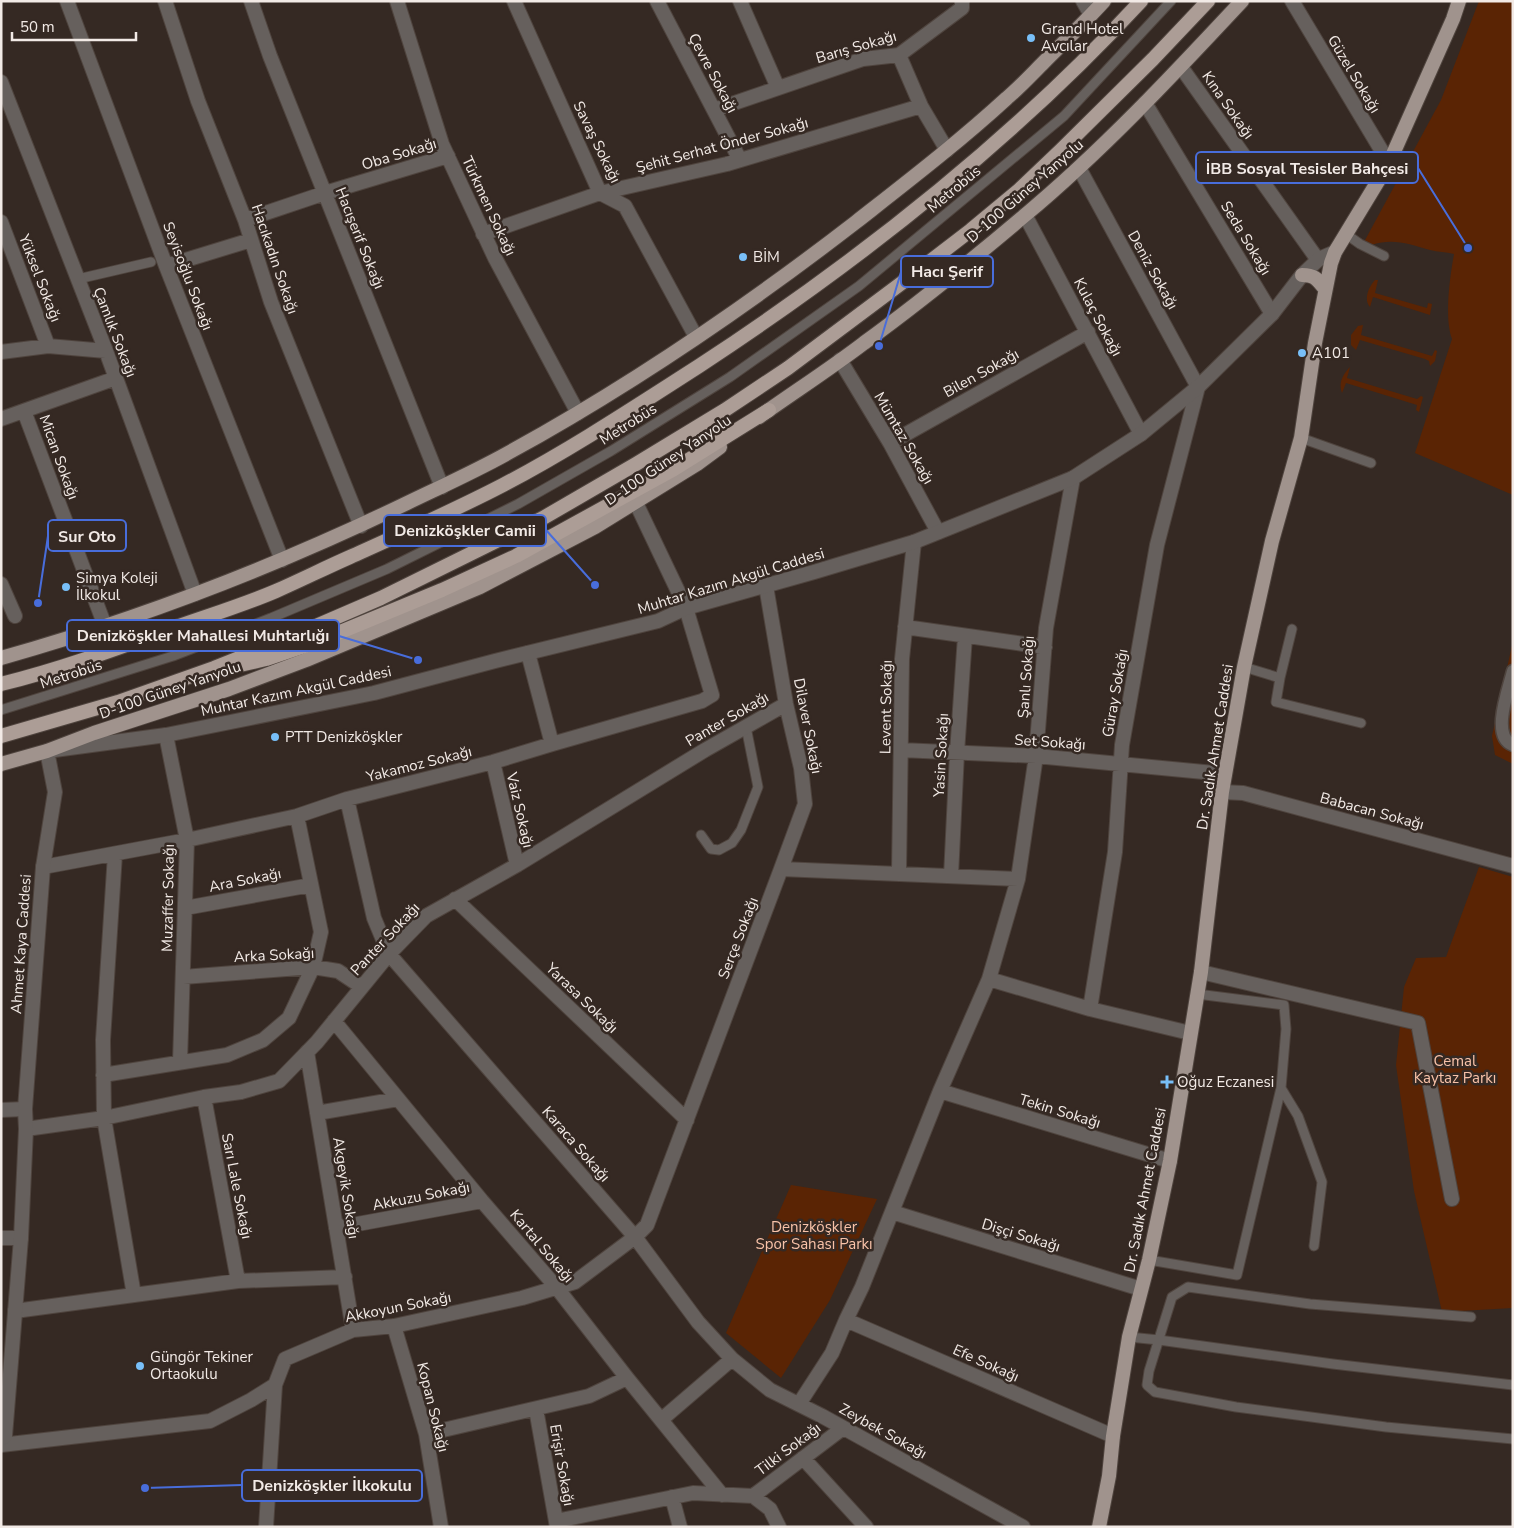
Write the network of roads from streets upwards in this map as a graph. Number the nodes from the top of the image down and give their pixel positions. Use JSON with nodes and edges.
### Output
{"nodes":[{"id":1,"x":67,"y":1,"type":"edge"},
{"id":2,"x":165,"y":1,"type":"edge"},
{"id":3,"x":251,"y":1,"type":"edge"},
{"id":4,"x":397,"y":1,"type":"edge"},
{"id":5,"x":514,"y":1,"type":"edge"},
{"id":6,"x":657,"y":1,"type":"edge"},
{"id":7,"x":740,"y":1,"type":"edge"},
{"id":8,"x":962,"y":1,"type":"edge"},
{"id":9,"x":1083,"y":1,"type":"edge"},
{"id":10,"x":1104,"y":1,"type":"edge"},
{"id":11,"x":1140,"y":1,"type":"edge"},
{"id":12,"x":1208,"y":1,"type":"edge"},
{"id":13,"x":1242,"y":1,"type":"edge"},
{"id":14,"x":1292,"y":1,"type":"edge"},
{"id":15,"x":1459,"y":1,"type":"edge"},
{"id":16,"x":1091,"y":15,"type":"junction"},
{"id":17,"x":898,"y":54,"type":"junction"},
{"id":18,"x":1181,"y":67,"type":"junction"},
{"id":19,"x":1,"y":82,"type":"edge"},
{"id":20,"x":778,"y":88,"type":"junction"},
{"id":21,"x":1145,"y":103,"type":"junction"},
{"id":22,"x":921,"y":106,"type":"junction"},
{"id":23,"x":714,"y":110,"type":"junction"},
{"id":24,"x":947,"y":150,"type":"junction"},
{"id":25,"x":448,"y":156,"type":"junction"},
{"id":26,"x":740,"y":160,"type":"junction"},
{"id":27,"x":1389,"y":163,"type":"junction"},
{"id":28,"x":1079,"y":168,"type":"junction"},
{"id":29,"x":325,"y":193,"type":"junction"},
{"id":30,"x":600,"y":193,"type":"junction"},
{"id":31,"x":1025,"y":215,"type":"junction"},
{"id":32,"x":245,"y":220,"type":"junction"},
{"id":33,"x":1,"y":222,"type":"edge"},
{"id":34,"x":483,"y":234,"type":"junction"},
{"id":35,"x":251,"y":240,"type":"junction"},
{"id":36,"x":1335,"y":252,"type":"junction"},
{"id":37,"x":1318,"y":260,"type":"junction"},
{"id":38,"x":166,"y":266,"type":"junction"},
{"id":39,"x":1302,"y":275,"type":"junction"},
{"id":40,"x":1325,"y":289,"type":"junction"},
{"id":41,"x":1272,"y":314,"type":"junction"},
{"id":42,"x":1088,"y":332,"type":"junction"},
{"id":43,"x":696,"y":338,"type":"junction"},
{"id":44,"x":48,"y":346,"type":"junction"},
{"id":45,"x":106,"y":351,"type":"junction"},
{"id":46,"x":1,"y":352,"type":"edge"},
{"id":47,"x":840,"y":360,"type":"junction"},
{"id":48,"x":116,"y":378,"type":"junction"},
{"id":49,"x":1198,"y":387,"type":"junction"},
{"id":50,"x":24,"y":410,"type":"junction"},
{"id":51,"x":769,"y":410,"type":"junction"},
{"id":52,"x":578,"y":413,"type":"junction"},
{"id":53,"x":1,"y":419,"type":"edge"},
{"id":54,"x":1141,"y":434,"type":"junction"},
{"id":55,"x":890,"y":443,"type":"junction"},
{"id":56,"x":1073,"y":478,"type":"junction"},
{"id":57,"x":442,"y":487,"type":"junction"},
{"id":58,"x":636,"y":503,"type":"junction"},
{"id":59,"x":360,"y":526,"type":"junction"},
{"id":60,"x":938,"y":532,"type":"junction"},
{"id":61,"x":914,"y":542,"type":"junction"},
{"id":62,"x":282,"y":560,"type":"junction"},
{"id":63,"x":1,"y":584,"type":"edge"},
{"id":64,"x":766,"y":586,"type":"junction"},
{"id":65,"x":195,"y":594,"type":"junction"},
{"id":66,"x":686,"y":608,"type":"junction"},
{"id":67,"x":15,"y":616,"type":"dead end"},
{"id":68,"x":105,"y":626,"type":"junction"},
{"id":69,"x":905,"y":627,"type":"junction"},
{"id":70,"x":965,"y":636,"type":"junction"},
{"id":71,"x":1045,"y":648,"type":"junction"},
{"id":72,"x":528,"y":653,"type":"junction"},
{"id":73,"x":1,"y":658,"type":"edge"},
{"id":74,"x":214,"y":668,"type":"junction"},
{"id":75,"x":1513,"y":671,"type":"edge"},
{"id":76,"x":1,"y":684,"type":"edge"},
{"id":77,"x":786,"y":704,"type":"junction"},
{"id":78,"x":166,"y":735,"type":"junction"},
{"id":79,"x":1,"y":736,"type":"edge"},
{"id":80,"x":552,"y":744,"type":"junction"},
{"id":81,"x":1513,"y":745,"type":"edge"},
{"id":82,"x":902,"y":750,"type":"junction"},
{"id":83,"x":47,"y":751,"type":"junction"},
{"id":84,"x":957,"y":753,"type":"junction"},
{"id":85,"x":1036,"y":756,"type":"junction"},
{"id":86,"x":492,"y":762,"type":"junction"},
{"id":87,"x":1,"y":764,"type":"edge"},
{"id":88,"x":1122,"y":764,"type":"junction"},
{"id":89,"x":1225,"y":774,"type":"junction"},
{"id":90,"x":1222,"y":792,"type":"junction"},
{"id":91,"x":347,"y":799,"type":"junction"},
{"id":92,"x":297,"y":816,"type":"junction"},
{"id":93,"x":187,"y":840,"type":"junction"},
{"id":94,"x":115,"y":854,"type":"junction"},
{"id":95,"x":517,"y":866,"type":"junction"},
{"id":96,"x":1513,"y":866,"type":"edge"},
{"id":97,"x":43,"y":867,"type":"junction"},
{"id":98,"x":781,"y":869,"type":"junction"},
{"id":99,"x":899,"y":874,"type":"junction"},
{"id":100,"x":952,"y":876,"type":"junction"},
{"id":101,"x":1018,"y":879,"type":"junction"},
{"id":102,"x":311,"y":885,"type":"junction"},
{"id":103,"x":455,"y":899,"type":"junction"},
{"id":104,"x":185,"y":908,"type":"junction"},
{"id":105,"x":389,"y":954,"type":"junction"},
{"id":106,"x":313,"y":967,"type":"junction"},
{"id":107,"x":1201,"y":972,"type":"junction"},
{"id":108,"x":183,"y":977,"type":"junction"},
{"id":109,"x":989,"y":979,"type":"junction"},
{"id":110,"x":362,"y":987,"type":"junction"},
{"id":111,"x":1090,"y":1009,"type":"junction"},
{"id":112,"x":334,"y":1021,"type":"junction"},
{"id":113,"x":1190,"y":1033,"type":"junction"},
{"id":114,"x":307,"y":1052,"type":"junction"},
{"id":115,"x":180,"y":1062,"type":"junction"},
{"id":116,"x":103,"y":1075,"type":"junction"},
{"id":117,"x":940,"y":1091,"type":"junction"},
{"id":118,"x":204,"y":1097,"type":"junction"},
{"id":119,"x":398,"y":1099,"type":"junction"},
{"id":120,"x":25,"y":1109,"type":"junction"},
{"id":121,"x":1,"y":1110,"type":"edge"},
{"id":122,"x":317,"y":1113,"type":"junction"},
{"id":123,"x":104,"y":1118,"type":"junction"},
{"id":124,"x":687,"y":1120,"type":"junction"},
{"id":125,"x":26,"y":1129,"type":"junction"},
{"id":126,"x":1170,"y":1161,"type":"junction"},
{"id":127,"x":1452,"y":1199,"type":"dead end"},
{"id":128,"x":482,"y":1201,"type":"junction"},
{"id":129,"x":892,"y":1212,"type":"junction"},
{"id":130,"x":336,"y":1228,"type":"junction"},
{"id":131,"x":635,"y":1237,"type":"junction"},
{"id":132,"x":1,"y":1238,"type":"edge"},
{"id":133,"x":21,"y":1238,"type":"junction"},
{"id":134,"x":344,"y":1276,"type":"junction"},
{"id":135,"x":238,"y":1281,"type":"junction"},
{"id":136,"x":557,"y":1288,"type":"junction"},
{"id":137,"x":1141,"y":1289,"type":"junction"},
{"id":138,"x":134,"y":1295,"type":"junction"},
{"id":139,"x":15,"y":1311,"type":"junction"},
{"id":140,"x":846,"y":1320,"type":"junction"},
{"id":141,"x":394,"y":1326,"type":"junction"},
{"id":142,"x":353,"y":1330,"type":"junction"},
{"id":143,"x":7,"y":1352,"type":"edge"},
{"id":144,"x":732,"y":1359,"type":"junction"},
{"id":145,"x":627,"y":1378,"type":"junction"},
{"id":146,"x":275,"y":1384,"type":"junction"},
{"id":147,"x":799,"y":1404,"type":"junction"},
{"id":148,"x":536,"y":1409,"type":"junction"},
{"id":149,"x":661,"y":1420,"type":"junction"},
{"id":150,"x":843,"y":1428,"type":"junction"},
{"id":151,"x":426,"y":1434,"type":"junction"},
{"id":152,"x":1113,"y":1436,"type":"junction"},
{"id":153,"x":1,"y":1439,"type":"edge"},
{"id":154,"x":1,"y":1445,"type":"edge"},
{"id":155,"x":803,"y":1458,"type":"junction"},
{"id":156,"x":722,"y":1495,"type":"junction"},
{"id":157,"x":753,"y":1496,"type":"junction"},
{"id":158,"x":672,"y":1498,"type":"junction"},
{"id":159,"x":556,"y":1524,"type":"edge"},
{"id":160,"x":266,"y":1527,"type":"edge"},
{"id":161,"x":441,"y":1527,"type":"edge"},
{"id":162,"x":680,"y":1527,"type":"edge"},
{"id":163,"x":779,"y":1527,"type":"edge"},
{"id":164,"x":866,"y":1527,"type":"edge"},
{"id":165,"x":1023,"y":1527,"type":"edge"},
{"id":166,"x":1099,"y":1527,"type":"edge"}],
"edges":[{"from":1,"to":38,"type":"street","name":"Seyisoğlu Sokağı"},
{"from":2,"to":32,"type":"street","name":"Hacıkadın Sokağı"},
{"from":3,"to":29,"type":"street","name":"Hacışerif Sokağı"},
{"from":4,"to":25,"type":"street","name":"Türkmen Sokağı"},
{"from":5,"to":30,"type":"street","name":"Savaş Sokağı"},
{"from":6,"to":23,"type":"street","name":"Çevre Sokağı"},
{"from":7,"to":20,"type":"street"},
{"from":8,"to":17,"type":"street","name":"Barış Sokağı"},
{"from":9,"to":16,"type":"street"},
{"from":10,"to":16,"type":"main road"},
{"from":11,"to":76,"type":"highway"},
{"from":12,"to":74,"type":"highway"},
{"from":13,"to":18,"type":"main road","name":"D-100 Güney Yanyolu"},
{"from":14,"to":27,"type":"street","name":"Güzel Sokağı"},
{"from":15,"to":27,"type":"main road","name":"Dr. Sadık Ahmet Caddesi"},
{"from":16,"to":24,"type":"main road"},
{"from":17,"to":20,"type":"street","name":"Barış Sokağı"},
{"from":17,"to":22,"type":"street"},
{"from":18,"to":21,"type":"main road","name":"D-100 Güney Yanyolu"},
{"from":18,"to":37,"type":"street","name":"Kına Sokağı"},
{"from":19,"to":45,"type":"street","name":"Çamlık Sokağı"},
{"from":20,"to":23,"type":"street","name":"Barış Sokağı"},
{"from":21,"to":28,"type":"main road","name":"D-100 Güney Yanyolu"},
{"from":21,"to":41,"type":"street","name":"Seda Sokağı"},
{"from":22,"to":24,"type":"street"},
{"from":22,"to":26,"type":"street","name":"Şehit Serhat Önder Sokağı"},
{"from":23,"to":26,"type":"street","name":"Çevre Sokağı"},
{"from":24,"to":43,"type":"main road"},
{"from":25,"to":29,"type":"street","name":"Oba Sokağı"},
{"from":25,"to":34,"type":"street","name":"Türkmen Sokağı"},
{"from":26,"to":30,"type":"street","name":"Şehit Serhat Önder Sokağı"},
{"from":27,"to":36,"type":"main road","name":"Dr. Sadık Ahmet Caddesi"},
{"from":28,"to":31,"type":"main road","name":"D-100 Güney Yanyolu"},
{"from":28,"to":49,"type":"street","name":"Deniz Sokağı"},
{"from":29,"to":32,"type":"street","name":"Oba Sokağı"},
{"from":29,"to":57,"type":"street","name":"Hacışerif Sokağı"},
{"from":30,"to":34,"type":"street","name":"Şehit Serhat Önder Sokağı"},
{"from":30,"to":43,"type":"street","name":"Savaş Sokağı"},
{"from":31,"to":42,"type":"street","name":"Kulaç Sokağı"},
{"from":31,"to":47,"type":"main road","name":"D-100 Güney Yanyolu"},
{"from":32,"to":35,"type":"street","name":"Hacıkadın Sokağı"},
{"from":33,"to":44,"type":"street","name":"Yüksel Sokağı"},
{"from":34,"to":52,"type":"street","name":"Türkmen Sokağı"},
{"from":35,"to":38,"type":"street"},
{"from":35,"to":59,"type":"street","name":"Hacıkadın Sokağı"},
{"from":36,"to":37,"type":"street","name":"Muhtar Kazım Akgül Caddesi"},
{"from":36,"to":40,"type":"main road","name":"Dr. Sadık Ahmet Caddesi"},
{"from":37,"to":39,"type":"street","name":"Muhtar Kazım Akgül Caddesi"},
{"from":38,"to":62,"type":"street","name":"Seyisoğlu Sokağı"},
{"from":39,"to":40,"type":"main road"},
{"from":39,"to":41,"type":"street","name":"Muhtar Kazım Akgül Caddesi"},
{"from":40,"to":89,"type":"main road","name":"Dr. Sadık Ahmet Caddesi"},
{"from":41,"to":49,"type":"street","name":"Muhtar Kazım Akgül Caddesi"},
{"from":42,"to":54,"type":"street","name":"Kulaç Sokağı"},
{"from":42,"to":55,"type":"street","name":"Bilen Sokağı"},
{"from":43,"to":52,"type":"main road"},
{"from":44,"to":45,"type":"street"},
{"from":44,"to":46,"type":"street"},
{"from":45,"to":48,"type":"street","name":"Çamlık Sokağı"},
{"from":47,"to":51,"type":"main road","name":"D-100 Güney Yanyolu"},
{"from":47,"to":55,"type":"street","name":"Mümtaz Sokağı"},
{"from":48,"to":50,"type":"street"},
{"from":48,"to":65,"type":"street","name":"Çamlık Sokağı"},
{"from":49,"to":54,"type":"street","name":"Muhtar Kazım Akgül Caddesi"},
{"from":49,"to":88,"type":"street","name":"Güray Sokağı"},
{"from":50,"to":53,"type":"street"},
{"from":50,"to":68,"type":"street","name":"Mican Sokağı"},
{"from":51,"to":58,"type":"main road","name":"D-100 Güney Yanyolu"},
{"from":51,"to":74,"type":"highway"},
{"from":52,"to":57,"type":"main road"},
{"from":54,"to":56,"type":"street","name":"Muhtar Kazım Akgül Caddesi"},
{"from":55,"to":60,"type":"street","name":"Mümtaz Sokağı"},
{"from":56,"to":60,"type":"street","name":"Muhtar Kazım Akgül Caddesi"},
{"from":56,"to":71,"type":"street","name":"Şanlı Sokağı"},
{"from":57,"to":59,"type":"main road"},
{"from":58,"to":66,"type":"street"},
{"from":58,"to":83,"type":"main road","name":"D-100 Güney Yanyolu"},
{"from":59,"to":62,"type":"main road"},
{"from":60,"to":61,"type":"street","name":"Muhtar Kazım Akgül Caddesi"},
{"from":61,"to":64,"type":"street","name":"Muhtar Kazım Akgül Caddesi"},
{"from":61,"to":69,"type":"street","name":"Levent Sokağı"},
{"from":62,"to":65,"type":"main road"},
{"from":63,"to":67,"type":"street"},
{"from":64,"to":66,"type":"street","name":"Muhtar Kazım Akgül Caddesi"},
{"from":64,"to":77,"type":"street","name":"Dilaver Sokağı"},
{"from":65,"to":68,"type":"main road"},
{"from":66,"to":72,"type":"street","name":"Muhtar Kazım Akgül Caddesi"},
{"from":66,"to":80,"type":"street","name":"Yakamoz Sokağı"},
{"from":68,"to":73,"type":"main road"},
{"from":69,"to":70,"type":"street"},
{"from":69,"to":82,"type":"street","name":"Levent Sokağı"},
{"from":70,"to":71,"type":"street"},
{"from":70,"to":84,"type":"street","name":"Yasin Sokağı"},
{"from":71,"to":85,"type":"street","name":"Şanlı Sokağı"},
{"from":72,"to":78,"type":"street","name":"Muhtar Kazım Akgül Caddesi"},
{"from":72,"to":80,"type":"street"},
{"from":74,"to":79,"type":"highway"},
{"from":75,"to":81,"type":"street"},
{"from":77,"to":95,"type":"street","name":"Panter Sokağı"},
{"from":77,"to":98,"type":"street","name":"Dilaver Sokağı"},
{"from":78,"to":83,"type":"street","name":"Muhtar Kazım Akgül Caddesi"},
{"from":78,"to":93,"type":"street","name":"Muzaffer Sokağı"},
{"from":80,"to":86,"type":"street","name":"Yakamoz Sokağı"},
{"from":82,"to":84,"type":"street","name":"Set Sokağı"},
{"from":82,"to":99,"type":"street","name":"Levent Sokağı"},
{"from":83,"to":87,"type":"main road","name":"D-100 Güney Yanyolu"},
{"from":83,"to":97,"type":"street","name":"Ahmet Kaya Caddesi"},
{"from":84,"to":85,"type":"street","name":"Set Sokağı"},
{"from":84,"to":100,"type":"street","name":"Yasin Sokağı"},
{"from":85,"to":88,"type":"street","name":"Set Sokağı"},
{"from":85,"to":101,"type":"street","name":"Şanlı Sokağı"},
{"from":86,"to":91,"type":"street","name":"Yakamoz Sokağı"},
{"from":86,"to":95,"type":"street","name":"Vaiz Sokağı"},
{"from":88,"to":89,"type":"street","name":"Set Sokağı"},
{"from":88,"to":111,"type":"street","name":"Güray Sokağı"},
{"from":89,"to":90,"type":"main road","name":"Dr. Sadık Ahmet Caddesi"},
{"from":90,"to":96,"type":"street","name":"Babacan Sokağı"},
{"from":90,"to":107,"type":"main road","name":"Dr. Sadık Ahmet Caddesi"},
{"from":91,"to":92,"type":"street","name":"Yakamoz Sokağı"},
{"from":91,"to":105,"type":"street","name":"Karaca Sokağı"},
{"from":92,"to":93,"type":"street","name":"Yakamoz Sokağı"},
{"from":92,"to":102,"type":"street"},
{"from":93,"to":94,"type":"street","name":"Yakamoz Sokağı"},
{"from":93,"to":104,"type":"street","name":"Muzaffer Sokağı"},
{"from":94,"to":97,"type":"street","name":"Yakamoz Sokağı"},
{"from":94,"to":116,"type":"street"},
{"from":95,"to":103,"type":"street","name":"Panter Sokağı"},
{"from":97,"to":120,"type":"street","name":"Ahmet Kaya Caddesi"},
{"from":98,"to":99,"type":"street"},
{"from":98,"to":124,"type":"street","name":"Serçe Sokağı"},
{"from":99,"to":100,"type":"street"},
{"from":100,"to":101,"type":"street"},
{"from":101,"to":109,"type":"street","name":"Şanlı Sokağı"},
{"from":102,"to":104,"type":"street","name":"Ara Sokağı"},
{"from":102,"to":106,"type":"street"},
{"from":103,"to":105,"type":"street","name":"Panter Sokağı"},
{"from":103,"to":124,"type":"street","name":"Yarasa Sokağı"},
{"from":104,"to":108,"type":"street","name":"Muzaffer Sokağı"},
{"from":105,"to":110,"type":"street","name":"Panter Sokağı"},
{"from":105,"to":131,"type":"street","name":"Karaca Sokağı"},
{"from":106,"to":108,"type":"street","name":"Arka Sokağı"},
{"from":106,"to":110,"type":"street","name":"Arka Sokağı"},
{"from":106,"to":115,"type":"street"},
{"from":107,"to":113,"type":"main road","name":"Dr. Sadık Ahmet Caddesi"},
{"from":107,"to":127,"type":"street"},
{"from":108,"to":115,"type":"street","name":"Muzaffer Sokağı"},
{"from":109,"to":111,"type":"street"},
{"from":109,"to":117,"type":"street","name":"Şanlı Sokağı"},
{"from":110,"to":112,"type":"street","name":"Panter Sokağı"},
{"from":111,"to":113,"type":"street"},
{"from":112,"to":114,"type":"street","name":"Panter Sokağı"},
{"from":112,"to":119,"type":"street","name":"Kartal Sokağı"},
{"from":113,"to":126,"type":"main road","name":"Dr. Sadık Ahmet Caddesi"},
{"from":114,"to":118,"type":"street","name":"Panter Sokağı"},
{"from":114,"to":122,"type":"street","name":"Akgeyik Sokağı"},
{"from":115,"to":116,"type":"street"},
{"from":116,"to":123,"type":"street"},
{"from":117,"to":126,"type":"street","name":"Tekin Sokağı"},
{"from":117,"to":129,"type":"street","name":"Şanlı Sokağı"},
{"from":118,"to":123,"type":"street","name":"Panter Sokağı"},
{"from":118,"to":135,"type":"street","name":"Sarı Lale Sokağı"},
{"from":119,"to":122,"type":"street"},
{"from":119,"to":128,"type":"street","name":"Kartal Sokağı"},
{"from":120,"to":121,"type":"street"},
{"from":120,"to":125,"type":"street","name":"Ahmet Kaya Caddesi"},
{"from":122,"to":130,"type":"street","name":"Akgeyik Sokağı"},
{"from":123,"to":125,"type":"street","name":"Panter Sokağı"},
{"from":123,"to":138,"type":"street"},
{"from":124,"to":131,"type":"street","name":"Serçe Sokağı"},
{"from":125,"to":133,"type":"street","name":"Ahmet Kaya Caddesi"},
{"from":126,"to":137,"type":"main road","name":"Dr. Sadık Ahmet Caddesi"},
{"from":128,"to":130,"type":"street","name":"Akkuzu Sokağı"},
{"from":128,"to":136,"type":"street","name":"Kartal Sokağı"},
{"from":129,"to":137,"type":"street","name":"Dişçi Sokağı"},
{"from":129,"to":140,"type":"street","name":"Şanlı Sokağı"},
{"from":130,"to":134,"type":"street","name":"Akgeyik Sokağı"},
{"from":131,"to":136,"type":"street","name":"Akkoyun Sokağı"},
{"from":131,"to":144,"type":"street","name":"Karaca Sokağı"},
{"from":132,"to":133,"type":"street"},
{"from":133,"to":139,"type":"street","name":"Ahmet Kaya Caddesi"},
{"from":134,"to":135,"type":"street"},
{"from":134,"to":142,"type":"street","name":"Akgeyik Sokağı"},
{"from":135,"to":138,"type":"street"},
{"from":136,"to":141,"type":"street","name":"Akkoyun Sokağı"},
{"from":136,"to":145,"type":"street","name":"Kartal Sokağı"},
{"from":137,"to":152,"type":"main road","name":"Dr. Sadık Ahmet Caddesi"},
{"from":138,"to":139,"type":"street"},
{"from":139,"to":143,"type":"street","name":"Ahmet Kaya Caddesi"},
{"from":140,"to":147,"type":"street","name":"Şanlı Sokağı"},
{"from":140,"to":152,"type":"street","name":"Efe Sokağı"},
{"from":141,"to":142,"type":"street","name":"Akkoyun Sokağı"},
{"from":141,"to":151,"type":"street","name":"Kopan Sokağı"},
{"from":142,"to":146,"type":"street","name":"Akkoyun Sokağı"},
{"from":143,"to":153,"type":"street","name":"Ahmet Kaya Caddesi"},
{"from":144,"to":147,"type":"street","name":"Zeybek Sokağı"},
{"from":144,"to":149,"type":"street"},
{"from":145,"to":148,"type":"street"},
{"from":145,"to":149,"type":"street","name":"Kartal Sokağı"},
{"from":146,"to":154,"type":"street"},
{"from":146,"to":160,"type":"street","name":"Akkoyun Sokağı"},
{"from":147,"to":150,"type":"street","name":"Zeybek Sokağı"},
{"from":148,"to":151,"type":"street"},
{"from":148,"to":159,"type":"street","name":"Erişir Sokağı"},
{"from":149,"to":156,"type":"street","name":"Kartal Sokağı"},
{"from":150,"to":155,"type":"street","name":"Tilki Sokağı"},
{"from":150,"to":165,"type":"street","name":"Zeybek Sokağı"},
{"from":151,"to":161,"type":"street","name":"Kopan Sokağı"},
{"from":152,"to":166,"type":"main road","name":"Dr. Sadık Ahmet Caddesi"},
{"from":155,"to":157,"type":"street","name":"Tilki Sokağı"},
{"from":155,"to":164,"type":"street"},
{"from":156,"to":157,"type":"street"},
{"from":156,"to":158,"type":"street"},
{"from":157,"to":163,"type":"street"},
{"from":158,"to":159,"type":"street"},
{"from":158,"to":162,"type":"street"}]}
